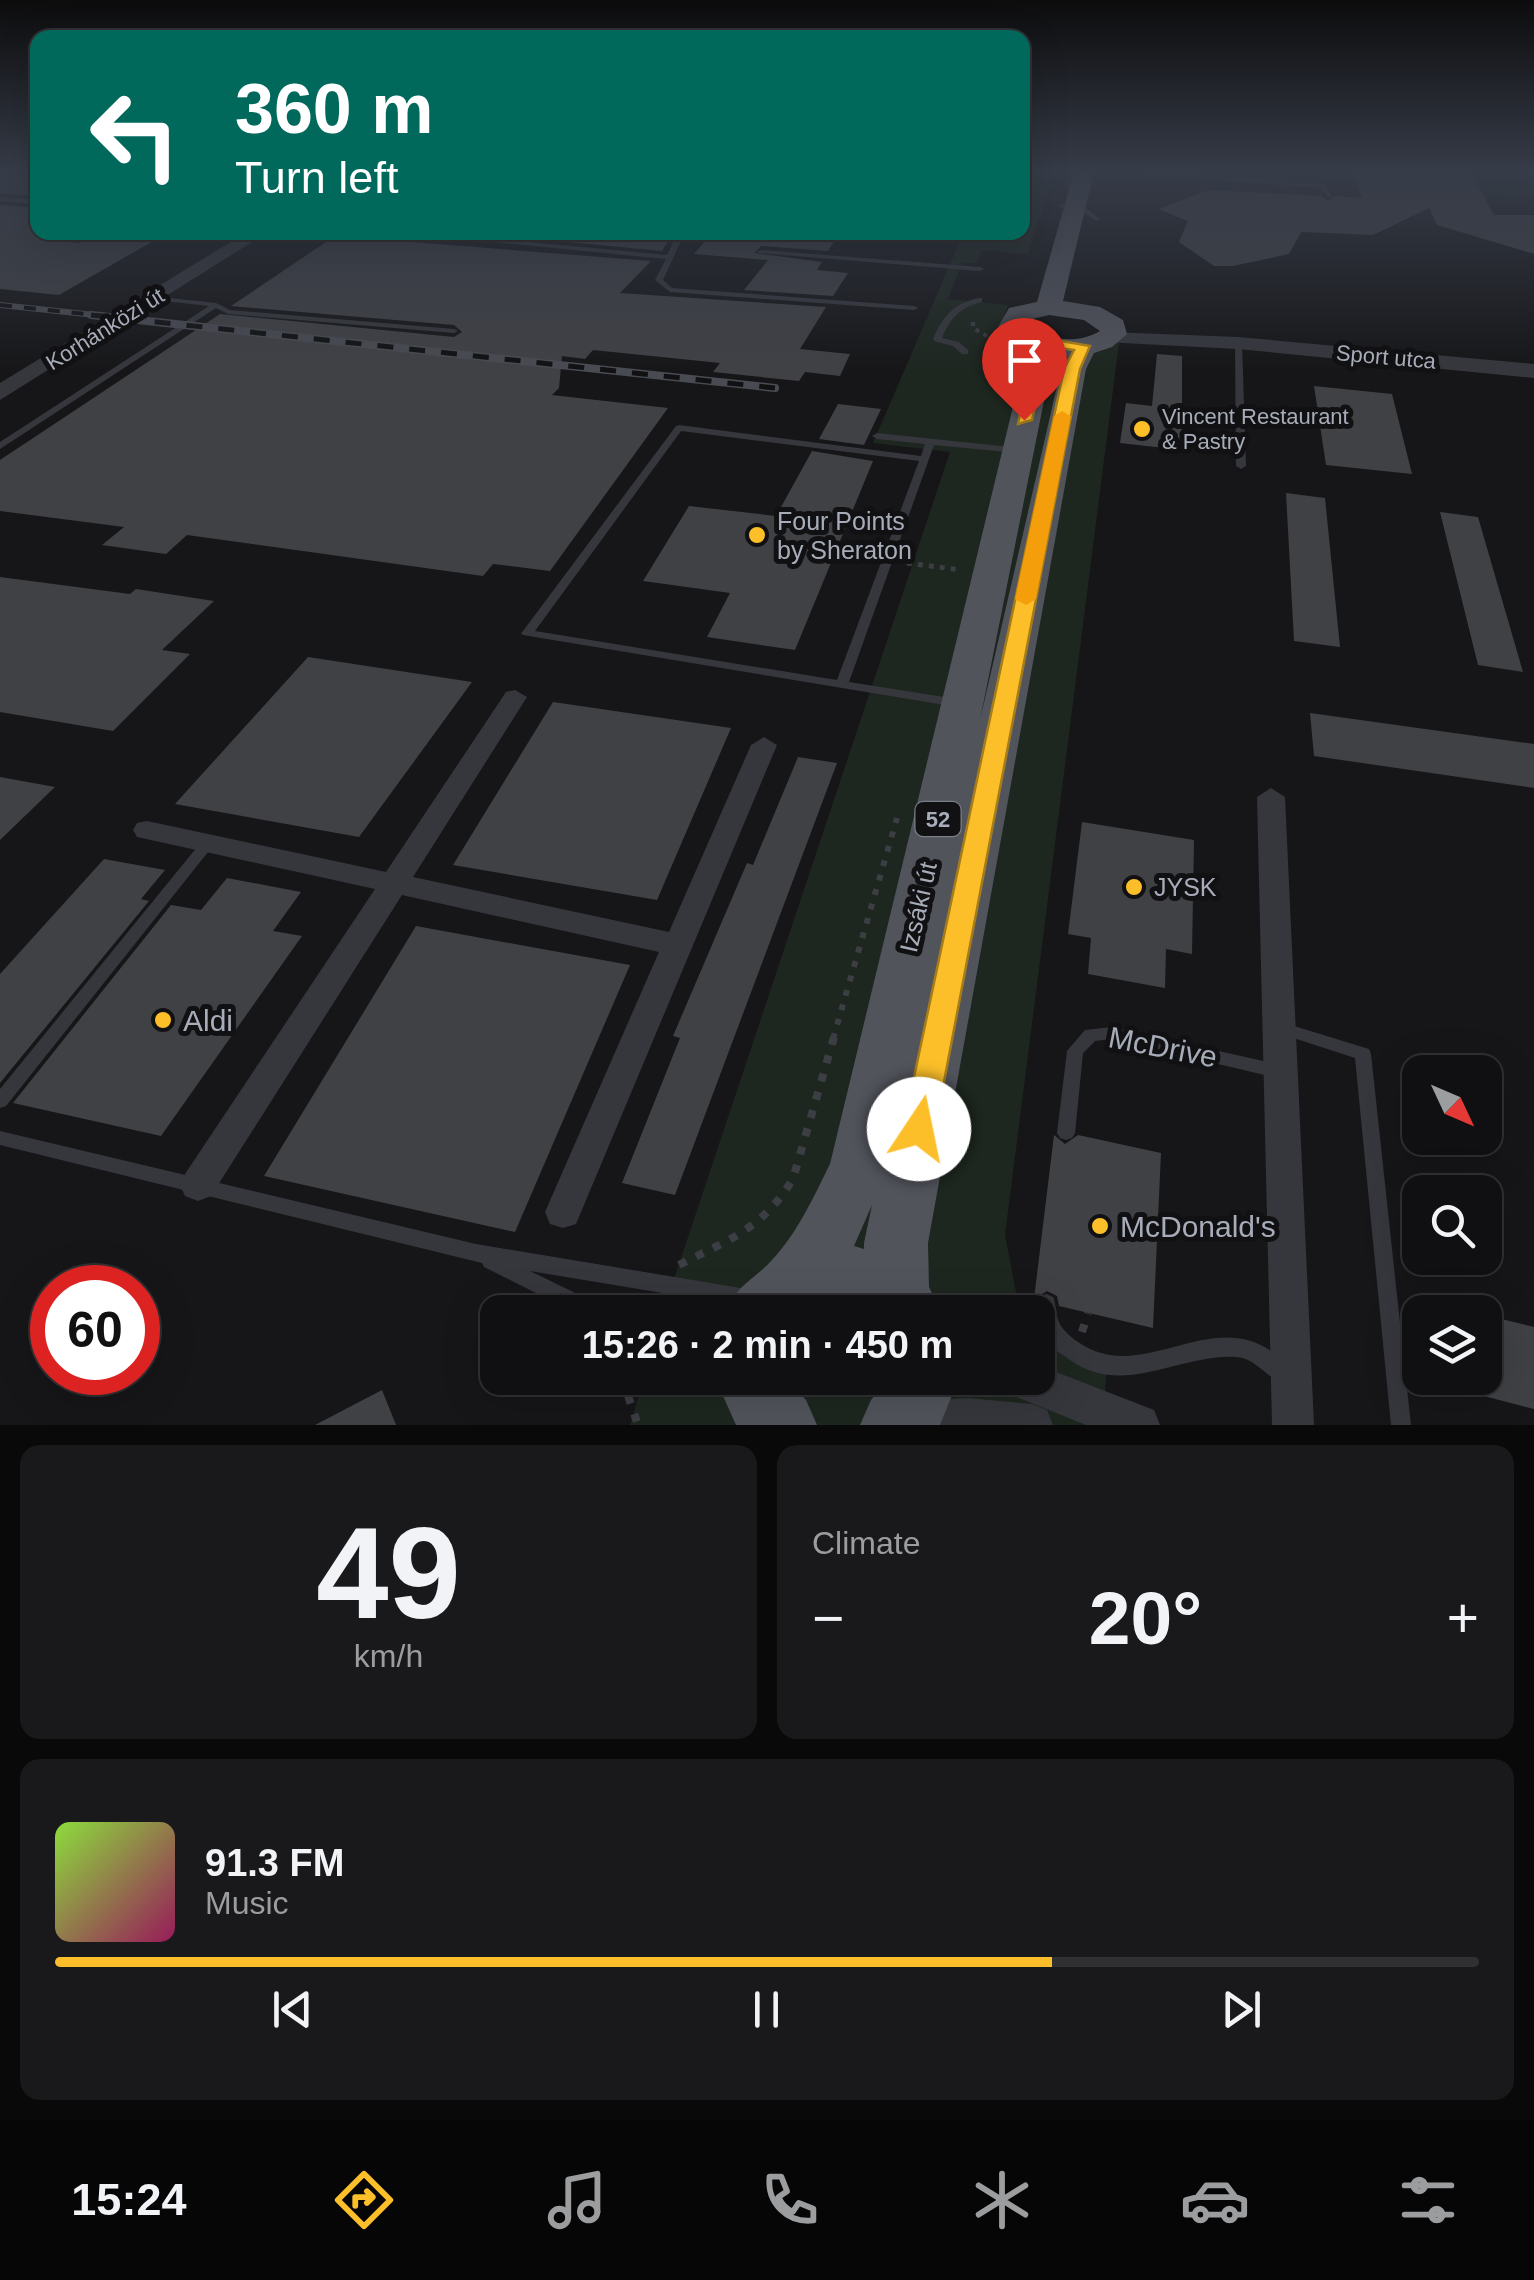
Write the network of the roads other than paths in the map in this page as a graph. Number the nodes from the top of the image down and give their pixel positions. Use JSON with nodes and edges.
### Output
{"nodes":[{"id":1,"x":1071,"y":238,"type":"edge"},
{"id":2,"x":247,"y":240,"type":"edge"},
{"id":3,"x":475,"y":240,"type":"edge"},
{"id":4,"x":677,"y":240,"type":"edge"},
{"id":5,"x":760,"y":252,"type":"dead end"},
{"id":6,"x":667,"y":257,"type":"junction"},
{"id":7,"x":980,"y":269,"type":"dead end"},
{"id":8,"x":155,"y":298,"type":"junction"},
{"id":9,"x":979,"y":300,"type":"dead end"},
{"id":10,"x":216,"y":305,"type":"junction"},
{"id":11,"x":914,"y":308,"type":"dead end"},
{"id":12,"x":1094,"y":322,"type":"junction"},
{"id":13,"x":1024,"y":329,"type":"junction"},
{"id":14,"x":454,"y":331,"type":"dead end"},
{"id":15,"x":1238,"y":343,"type":"junction"},
{"id":16,"x":965,"y":352,"type":"dead end"},
{"id":17,"x":1534,"y":372,"type":"edge"},
{"id":18,"x":4,"y":388,"type":"edge"},
{"id":19,"x":877,"y":436,"type":"dead end"},
{"id":20,"x":931,"y":441,"type":"junction"},
{"id":21,"x":0,"y":446,"type":"edge"},
{"id":22,"x":1017,"y":450,"type":"junction"},
{"id":23,"x":924,"y":459,"type":"junction"},
{"id":24,"x":1242,"y":466,"type":"dead end"},
{"id":25,"x":842,"y":684,"type":"junction"},
{"id":26,"x":515,"y":696,"type":"dead end"},
{"id":27,"x":964,"y":704,"type":"junction"},
{"id":28,"x":764,"y":745,"type":"dead end"},
{"id":29,"x":1270,"y":797,"type":"dead end"},
{"id":30,"x":147,"y":830,"type":"dead end"},
{"id":31,"x":207,"y":844,"type":"junction"},
{"id":32,"x":394,"y":884,"type":"junction"},
{"id":33,"x":678,"y":946,"type":"junction"},
{"id":34,"x":1278,"y":1027,"type":"junction"},
{"id":35,"x":1280,"y":1071,"type":"junction"},
{"id":36,"x":0,"y":1101,"type":"edge"},
{"id":37,"x":1066,"y":1133,"type":"dead end"},
{"id":38,"x":0,"y":1138,"type":"edge"},
{"id":39,"x":198,"y":1185,"type":"junction"},
{"id":40,"x":564,"y":1212,"type":"dead end"},
{"id":41,"x":476,"y":1253,"type":"junction"},
{"id":42,"x":560,"y":1295,"type":"edge"},
{"id":43,"x":749,"y":1295,"type":"edge"},
{"id":44,"x":777,"y":1295,"type":"edge"},
{"id":45,"x":782,"y":1295,"type":"edge"},
{"id":46,"x":888,"y":1295,"type":"edge"},
{"id":47,"x":904,"y":1295,"type":"edge"},
{"id":48,"x":1055,"y":1333,"type":"edge"},
{"id":49,"x":1291,"y":1382,"type":"junction"},
{"id":50,"x":1055,"y":1392,"type":"edge"},
{"id":51,"x":917,"y":1395,"type":"edge"},
{"id":52,"x":896,"y":1425,"type":"edge"},
{"id":53,"x":904,"y":1425,"type":"edge"},
{"id":54,"x":1032,"y":1425,"type":"edge"},
{"id":55,"x":1139,"y":1425,"type":"edge"},
{"id":56,"x":1293,"y":1425,"type":"edge"},
{"id":57,"x":1401,"y":1425,"type":"edge"}],
"edges":[{"from":1,"to":13,"type":"main road","name":"Izsáki út","number":"52"},
{"from":2,"to":8,"type":"street","name":"Korhánközi út"},
{"from":3,"to":6,"type":"lane"},
{"from":4,"to":6,"type":"lane"},
{"from":5,"to":7,"type":"lane"},
{"from":6,"to":11,"type":"lane"},
{"from":8,"to":10,"type":"lane"},
{"from":8,"to":18,"type":"street","name":"Korhánközi út"},
{"from":9,"to":16,"type":"lane"},
{"from":10,"to":14,"type":"lane"},
{"from":10,"to":21,"type":"lane"},
{"from":12,"to":13,"type":"main road"},
{"from":12,"to":13,"type":"main road"},
{"from":12,"to":15,"type":"street","name":"Sport utca"},
{"from":12,"to":47,"type":"main road","name":"Izsáki út","number":"52"},
{"from":13,"to":22,"type":"main road","name":"Izsáki út","number":"52"},
{"from":15,"to":17,"type":"street","name":"Sport utca"},
{"from":15,"to":24,"type":"lane"},
{"from":19,"to":20,"type":"lane"},
{"from":20,"to":22,"type":"lane"},
{"from":20,"to":23,"type":"lane"},
{"from":22,"to":27,"type":"main road","name":"Izsáki út","number":"52"},
{"from":23,"to":25,"type":"lane"},
{"from":23,"to":25,"type":"lane"},
{"from":25,"to":27,"type":"lane"},
{"from":26,"to":32,"type":"street"},
{"from":27,"to":44,"type":"main road","name":"Izsáki út","number":"52"},
{"from":28,"to":33,"type":"street"},
{"from":29,"to":34,"type":"street"},
{"from":30,"to":31,"type":"street"},
{"from":31,"to":32,"type":"street"},
{"from":31,"to":36,"type":"lane"},
{"from":32,"to":33,"type":"street"},
{"from":32,"to":39,"type":"street"},
{"from":33,"to":40,"type":"street"},
{"from":34,"to":35,"type":"street"},
{"from":34,"to":57,"type":"lane"},
{"from":35,"to":37,"type":"lane","name":"McDrive"},
{"from":35,"to":49,"type":"street"},
{"from":38,"to":39,"type":"lane"},
{"from":39,"to":41,"type":"lane"},
{"from":41,"to":42,"type":"lane"},
{"from":41,"to":43,"type":"lane"},
{"from":45,"to":46,"type":"main road","number":"52"},
{"from":48,"to":49,"type":"lane"},
{"from":49,"to":56,"type":"street"},
{"from":50,"to":55,"type":"street"},
{"from":51,"to":52,"type":"main road"},
{"from":53,"to":54,"type":"street"}]}
